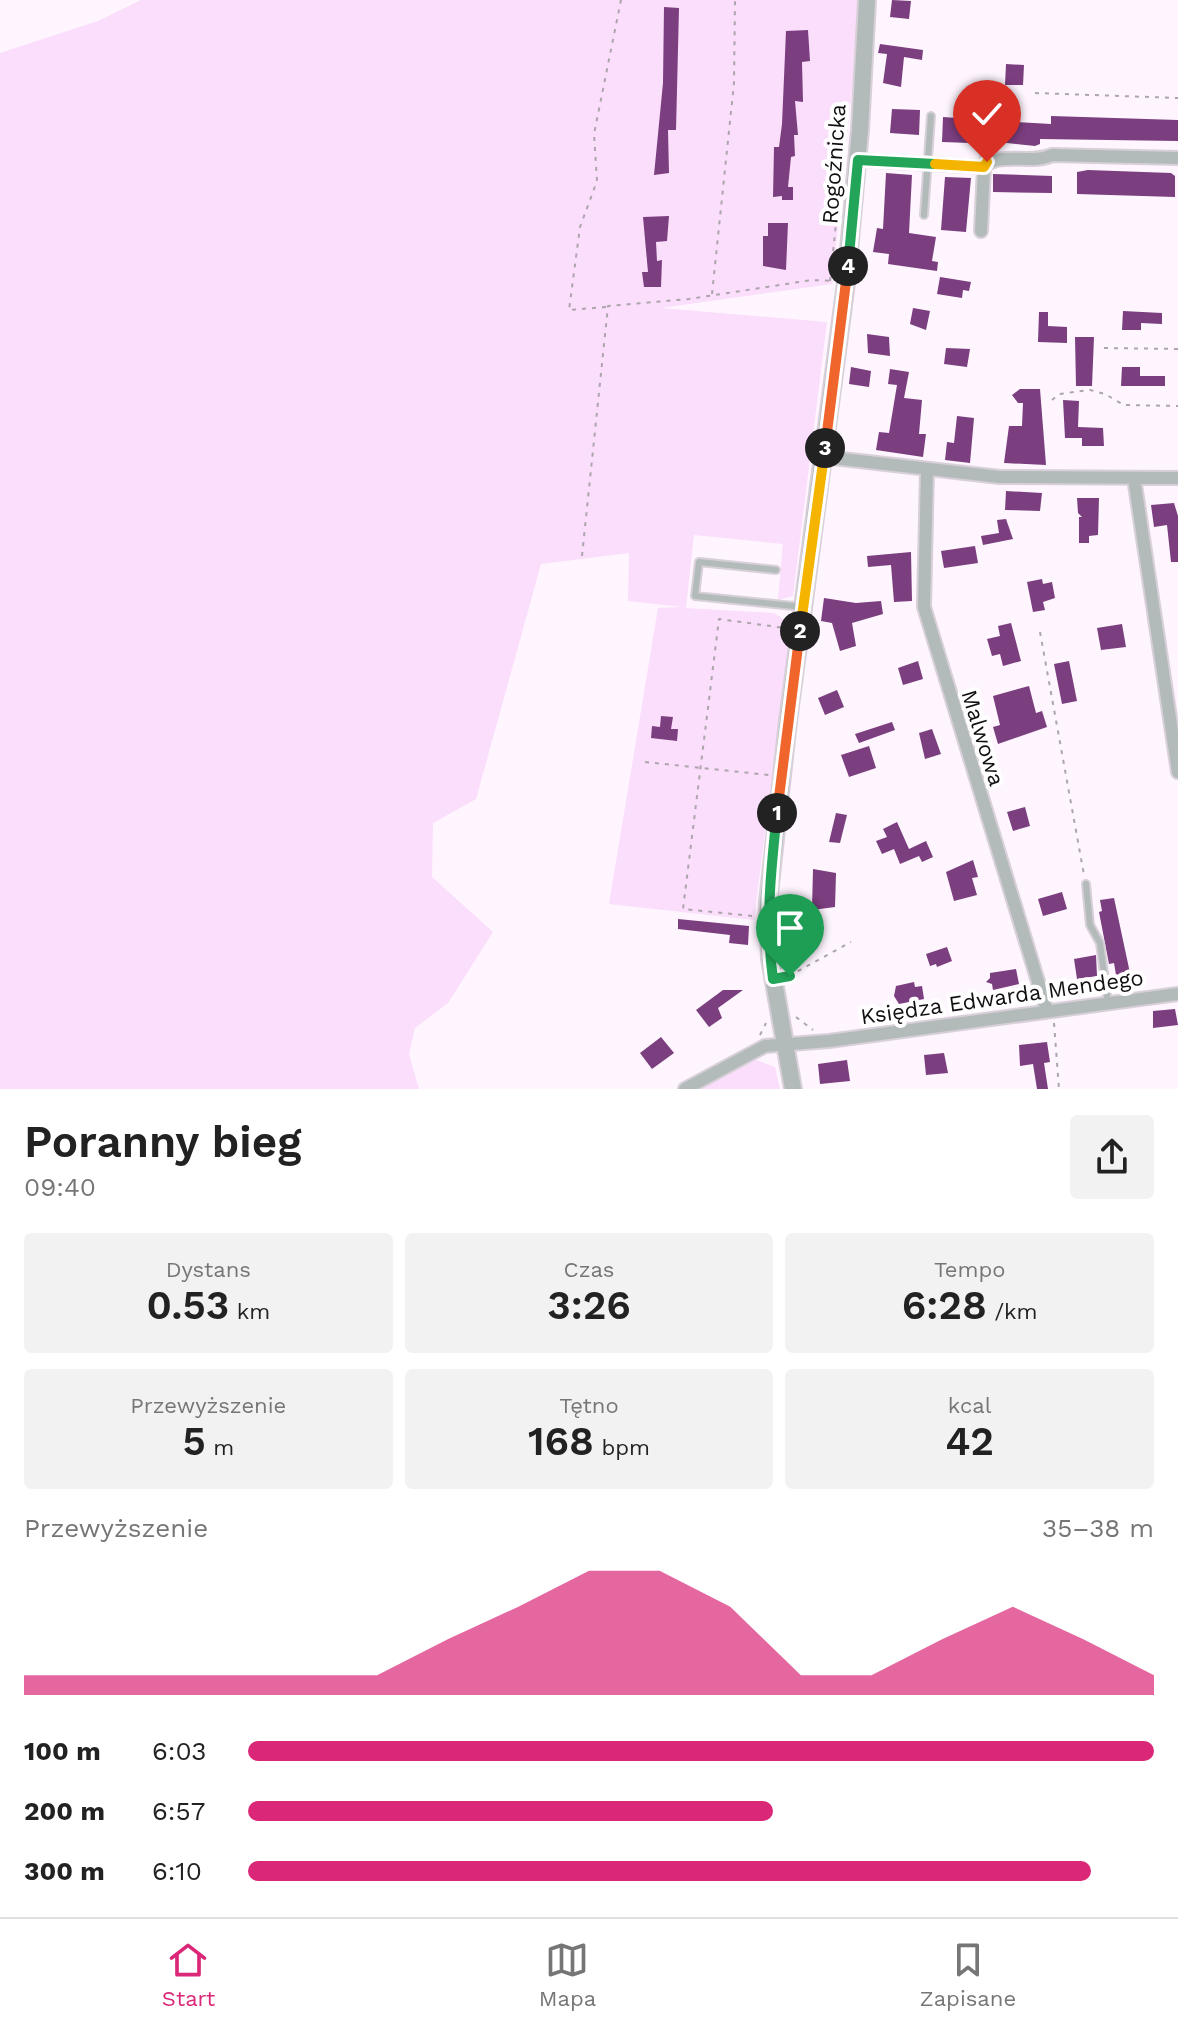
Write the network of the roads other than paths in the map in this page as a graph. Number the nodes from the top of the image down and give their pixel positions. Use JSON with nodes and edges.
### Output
{"nodes":[{"id":1,"x":867,"y":0,"type":"edge"},
{"id":2,"x":980,"y":110,"type":"dead end"},
{"id":3,"x":931,"y":116,"type":"dead end"},
{"id":4,"x":1178,"y":158,"type":"edge"},
{"id":5,"x":858,"y":160,"type":"junction"},
{"id":6,"x":928,"y":164,"type":"junction"},
{"id":7,"x":985,"y":164,"type":"junction"},
{"id":8,"x":924,"y":215,"type":"dead end"},
{"id":9,"x":981,"y":231,"type":"dead end"},
{"id":10,"x":824,"y":457,"type":"junction"},
{"id":11,"x":927,"y":470,"type":"junction"},
{"id":12,"x":1134,"y":478,"type":"junction"},
{"id":13,"x":1178,"y":478,"type":"edge"},
{"id":14,"x":776,"y":570,"type":"dead end"},
{"id":15,"x":803,"y":607,"type":"junction"},
{"id":16,"x":1178,"y":772,"type":"edge"},
{"id":17,"x":1086,"y":884,"type":"road end"},
{"id":18,"x":1178,"y":994,"type":"edge"},
{"id":19,"x":1108,"y":1003,"type":"junction"},
{"id":20,"x":1050,"y":1010,"type":"junction"},
{"id":21,"x":785,"y":1045,"type":"junction"},
{"id":22,"x":685,"y":1089,"type":"edge"},
{"id":23,"x":793,"y":1089,"type":"edge"}],
"edges":[{"from":1,"to":5,"type":"street","name":"Rogoźnicka"},
{"from":2,"to":7,"type":"street"},
{"from":3,"to":6,"type":"lane"},
{"from":4,"to":7,"type":"street"},
{"from":5,"to":6,"type":"street"},
{"from":5,"to":10,"type":"street","name":"Rogoźnicka"},
{"from":6,"to":7,"type":"street"},
{"from":6,"to":8,"type":"lane"},
{"from":7,"to":9,"type":"street"},
{"from":10,"to":11,"type":"street"},
{"from":10,"to":15,"type":"street","name":"Rogoźnicka"},
{"from":11,"to":12,"type":"street"},
{"from":11,"to":20,"type":"street","name":"Malwowa"},
{"from":12,"to":13,"type":"street"},
{"from":12,"to":16,"type":"street"},
{"from":14,"to":15,"type":"lane"},
{"from":15,"to":21,"type":"street","name":"Rogoźnicka"},
{"from":17,"to":19,"type":"lane"},
{"from":18,"to":19,"type":"street","name":"Księdza Edwarda Mendego"},
{"from":19,"to":20,"type":"street","name":"Księdza Edwarda Mendego"},
{"from":20,"to":21,"type":"street","name":"Księdza Edwarda Mendego"},
{"from":21,"to":22,"type":"street","name":"Księdza Edwarda Mendego"},
{"from":21,"to":23,"type":"street","name":"Rogoźnicka"}]}
